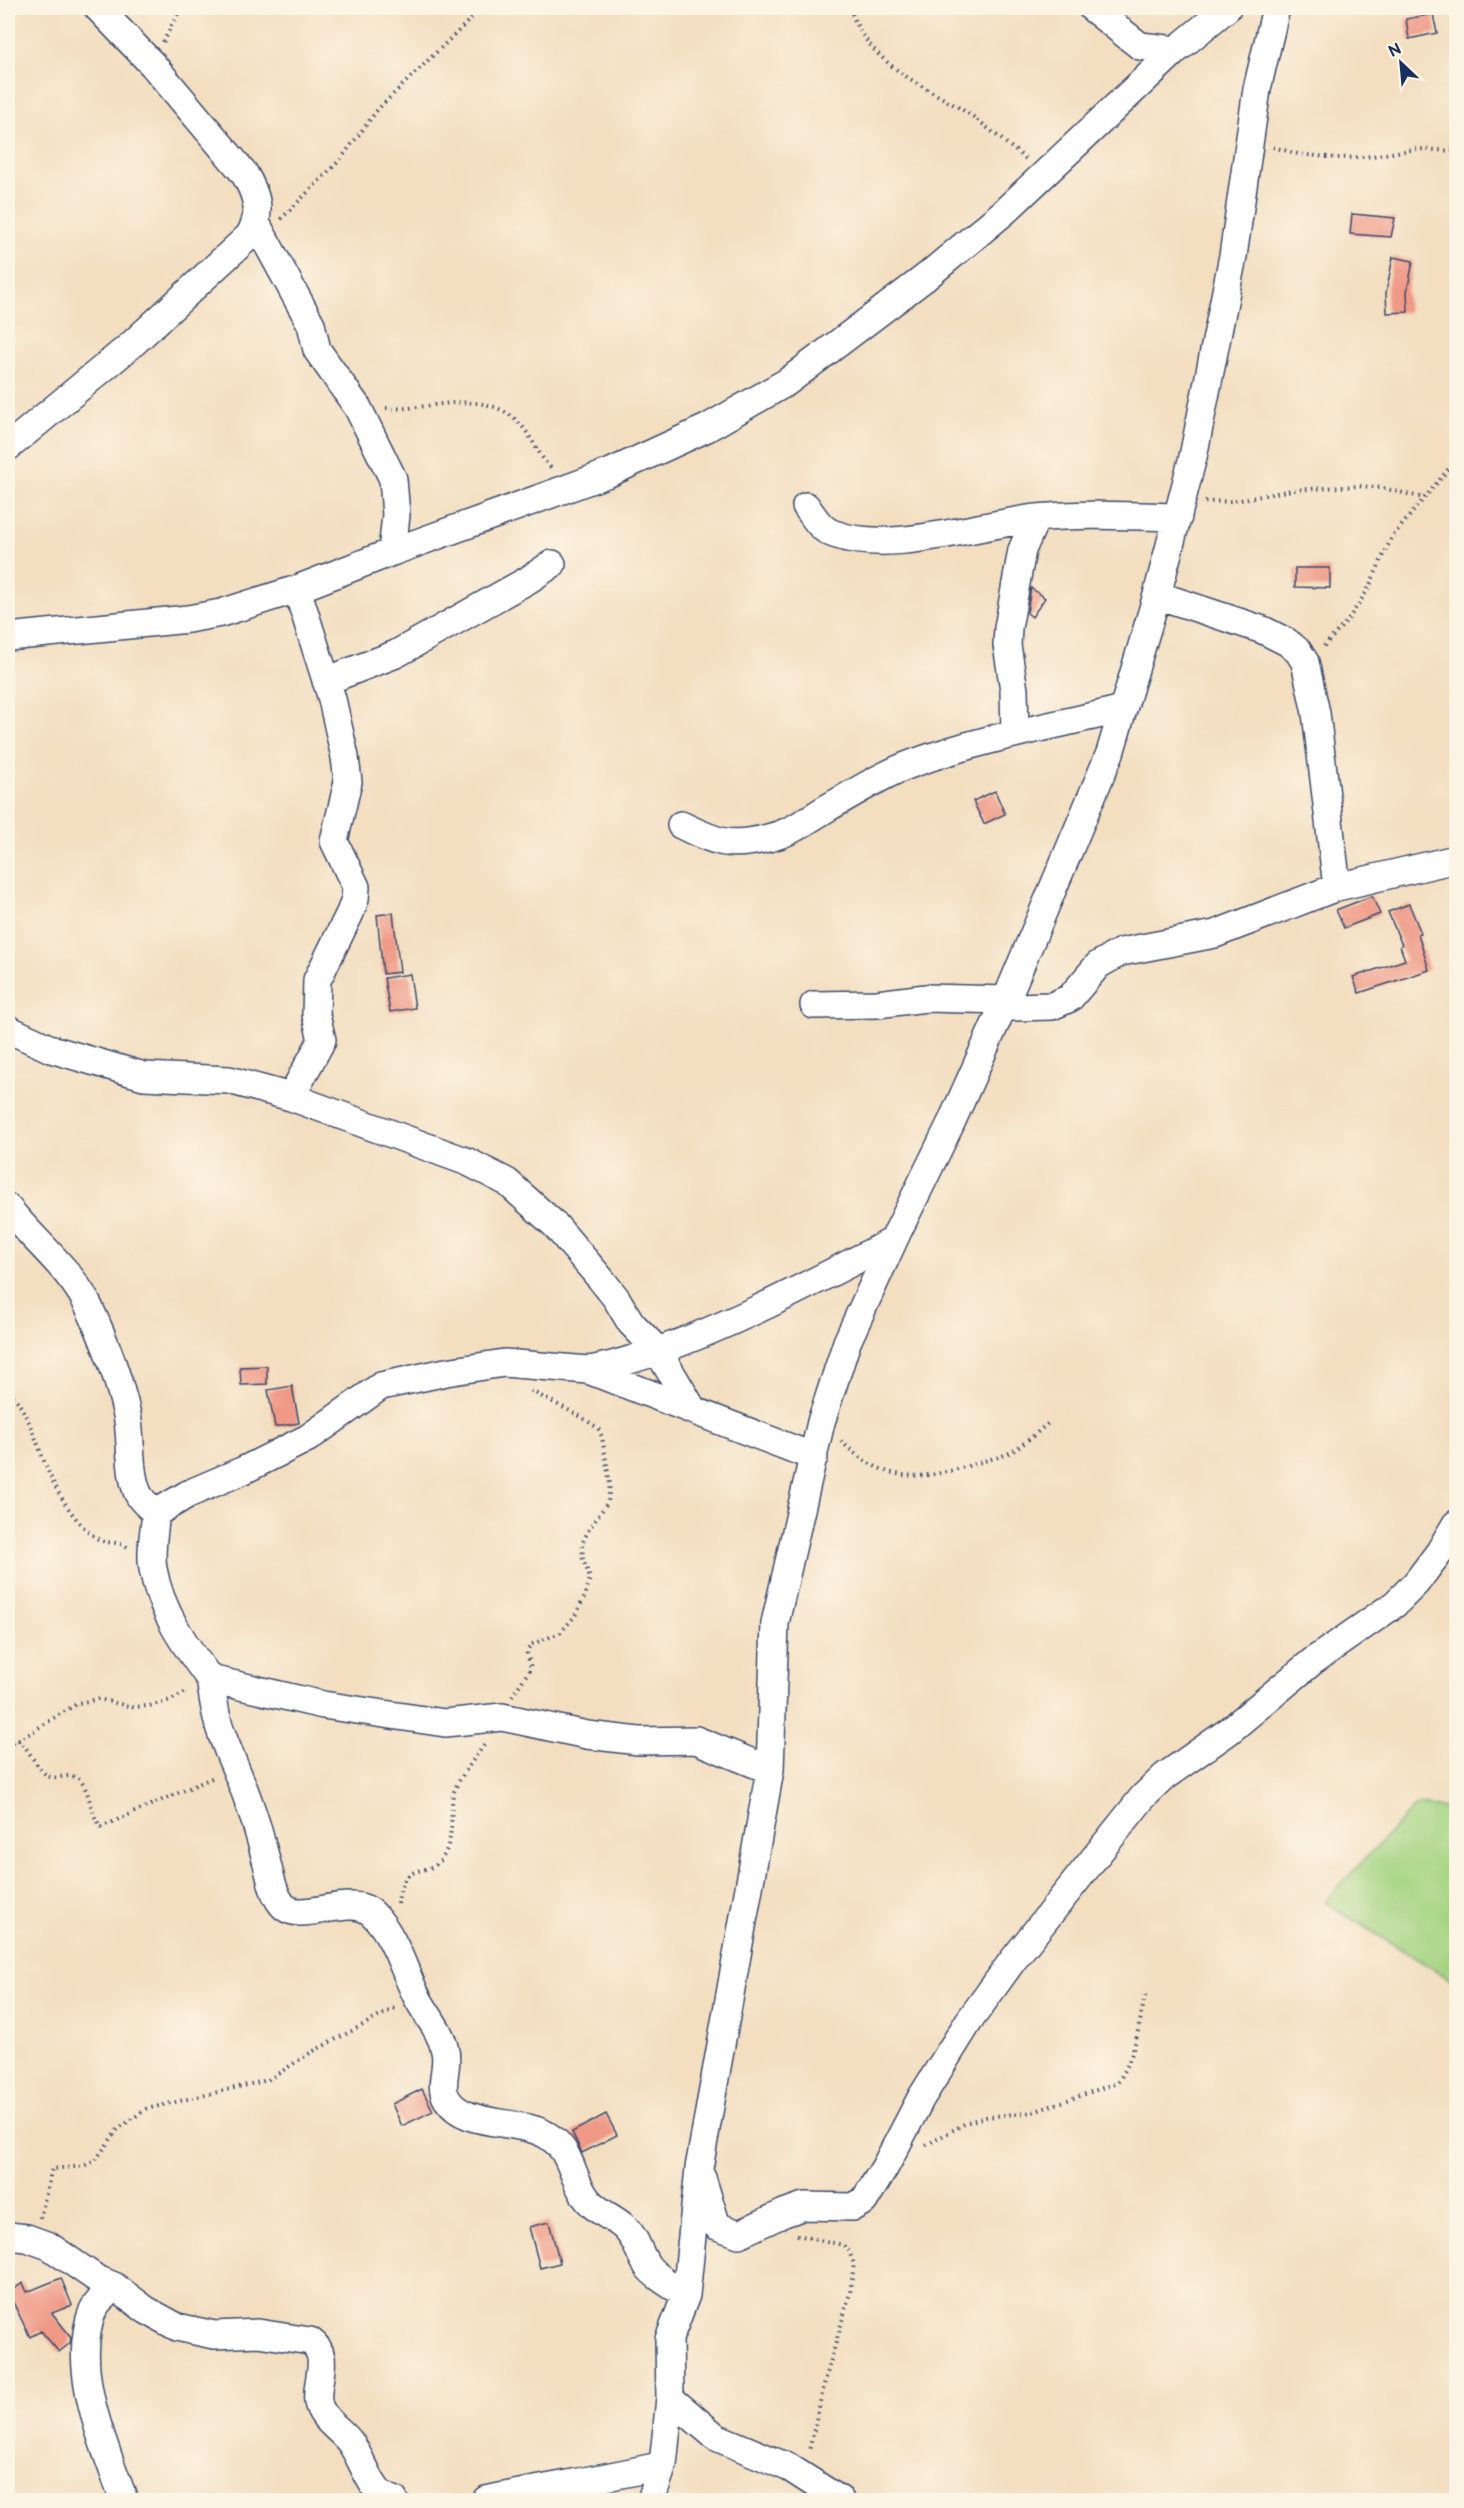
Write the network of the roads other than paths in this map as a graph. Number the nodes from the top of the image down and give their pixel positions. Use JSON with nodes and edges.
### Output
{"nodes":[{"id":1,"x":98,"y":8,"type":"edge"},
{"id":2,"x":1092,"y":8,"type":"edge"},
{"id":3,"x":1227,"y":8,"type":"edge"},
{"id":4,"x":1276,"y":11,"type":"edge"},
{"id":5,"x":1176,"y":50,"type":"junction"},
{"id":6,"x":260,"y":229,"type":"junction"},
{"id":7,"x":8,"y":447,"type":"edge"},
{"id":8,"x":806,"y":506,"type":"dead end"},
{"id":9,"x":1180,"y":509,"type":"junction"},
{"id":10,"x":1036,"y":518,"type":"junction"},
{"id":11,"x":392,"y":552,"type":"junction"},
{"id":12,"x":552,"y":564,"type":"dead end"},
{"id":13,"x":297,"y":589,"type":"junction"},
{"id":14,"x":1157,"y":595,"type":"junction"},
{"id":15,"x":8,"y":637,"type":"edge"},
{"id":16,"x":326,"y":681,"type":"junction"},
{"id":17,"x":1123,"y":709,"type":"junction"},
{"id":18,"x":1015,"y":732,"type":"junction"},
{"id":19,"x":681,"y":825,"type":"dead end"},
{"id":20,"x":1456,"y":859,"type":"edge"},
{"id":21,"x":1337,"y":887,"type":"junction"},
{"id":22,"x":1004,"y":1001,"type":"junction"},
{"id":23,"x":814,"y":1005,"type":"dead end"},
{"id":24,"x":8,"y":1029,"type":"edge"},
{"id":25,"x":291,"y":1097,"type":"junction"},
{"id":26,"x":8,"y":1208,"type":"edge"},
{"id":27,"x":893,"y":1241,"type":"junction"},
{"id":28,"x":658,"y":1351,"type":"junction"},
{"id":29,"x":588,"y":1370,"type":"junction"},
{"id":30,"x":693,"y":1410,"type":"junction"},
{"id":31,"x":814,"y":1458,"type":"junction"},
{"id":32,"x":156,"y":1513,"type":"junction"},
{"id":33,"x":1456,"y":1524,"type":"edge"},
{"id":34,"x":210,"y":1679,"type":"junction"},
{"id":35,"x":770,"y":1770,"type":"junction"},
{"id":36,"x":699,"y":2168,"type":"junction"},
{"id":37,"x":8,"y":2236,"type":"edge"},
{"id":38,"x":114,"y":2286,"type":"junction"},
{"id":39,"x":686,"y":2295,"type":"junction"},
{"id":40,"x":670,"y":2398,"type":"junction"},
{"id":41,"x":663,"y":2465,"type":"junction"},
{"id":42,"x":124,"y":2500,"type":"edge"},
{"id":43,"x":394,"y":2500,"type":"edge"},
{"id":44,"x":486,"y":2500,"type":"edge"},
{"id":45,"x":651,"y":2500,"type":"edge"},
{"id":46,"x":840,"y":2500,"type":"edge"}],
"edges":[{"from":1,"to":6,"type":"street"},
{"from":2,"to":5,"type":"street"},
{"from":3,"to":5,"type":"street"},
{"from":4,"to":9,"type":"street"},
{"from":5,"to":11,"type":"street"},
{"from":6,"to":7,"type":"street"},
{"from":6,"to":11,"type":"street"},
{"from":8,"to":10,"type":"street"},
{"from":9,"to":10,"type":"street"},
{"from":9,"to":14,"type":"street"},
{"from":10,"to":18,"type":"street"},
{"from":11,"to":13,"type":"street"},
{"from":12,"to":16,"type":"street"},
{"from":13,"to":15,"type":"street"},
{"from":13,"to":16,"type":"street"},
{"from":14,"to":17,"type":"street"},
{"from":14,"to":21,"type":"street"},
{"from":16,"to":25,"type":"street"},
{"from":17,"to":18,"type":"street"},
{"from":17,"to":22,"type":"street"},
{"from":18,"to":19,"type":"street"},
{"from":20,"to":21,"type":"street"},
{"from":21,"to":22,"type":"street"},
{"from":22,"to":23,"type":"street"},
{"from":22,"to":27,"type":"street"},
{"from":24,"to":25,"type":"street"},
{"from":25,"to":28,"type":"street"},
{"from":26,"to":32,"type":"street"},
{"from":27,"to":28,"type":"street"},
{"from":27,"to":31,"type":"street"},
{"from":28,"to":29,"type":"street"},
{"from":28,"to":30,"type":"street"},
{"from":29,"to":30,"type":"street"},
{"from":29,"to":32,"type":"street"},
{"from":30,"to":31,"type":"street"},
{"from":31,"to":35,"type":"street"},
{"from":32,"to":34,"type":"street"},
{"from":33,"to":36,"type":"street"},
{"from":34,"to":35,"type":"street"},
{"from":34,"to":39,"type":"street"},
{"from":35,"to":36,"type":"street"},
{"from":36,"to":39,"type":"street"},
{"from":37,"to":38,"type":"street"},
{"from":38,"to":42,"type":"street"},
{"from":38,"to":43,"type":"street"},
{"from":39,"to":40,"type":"street"},
{"from":40,"to":41,"type":"street"},
{"from":40,"to":46,"type":"street"},
{"from":41,"to":44,"type":"street"},
{"from":41,"to":45,"type":"street"}]}
